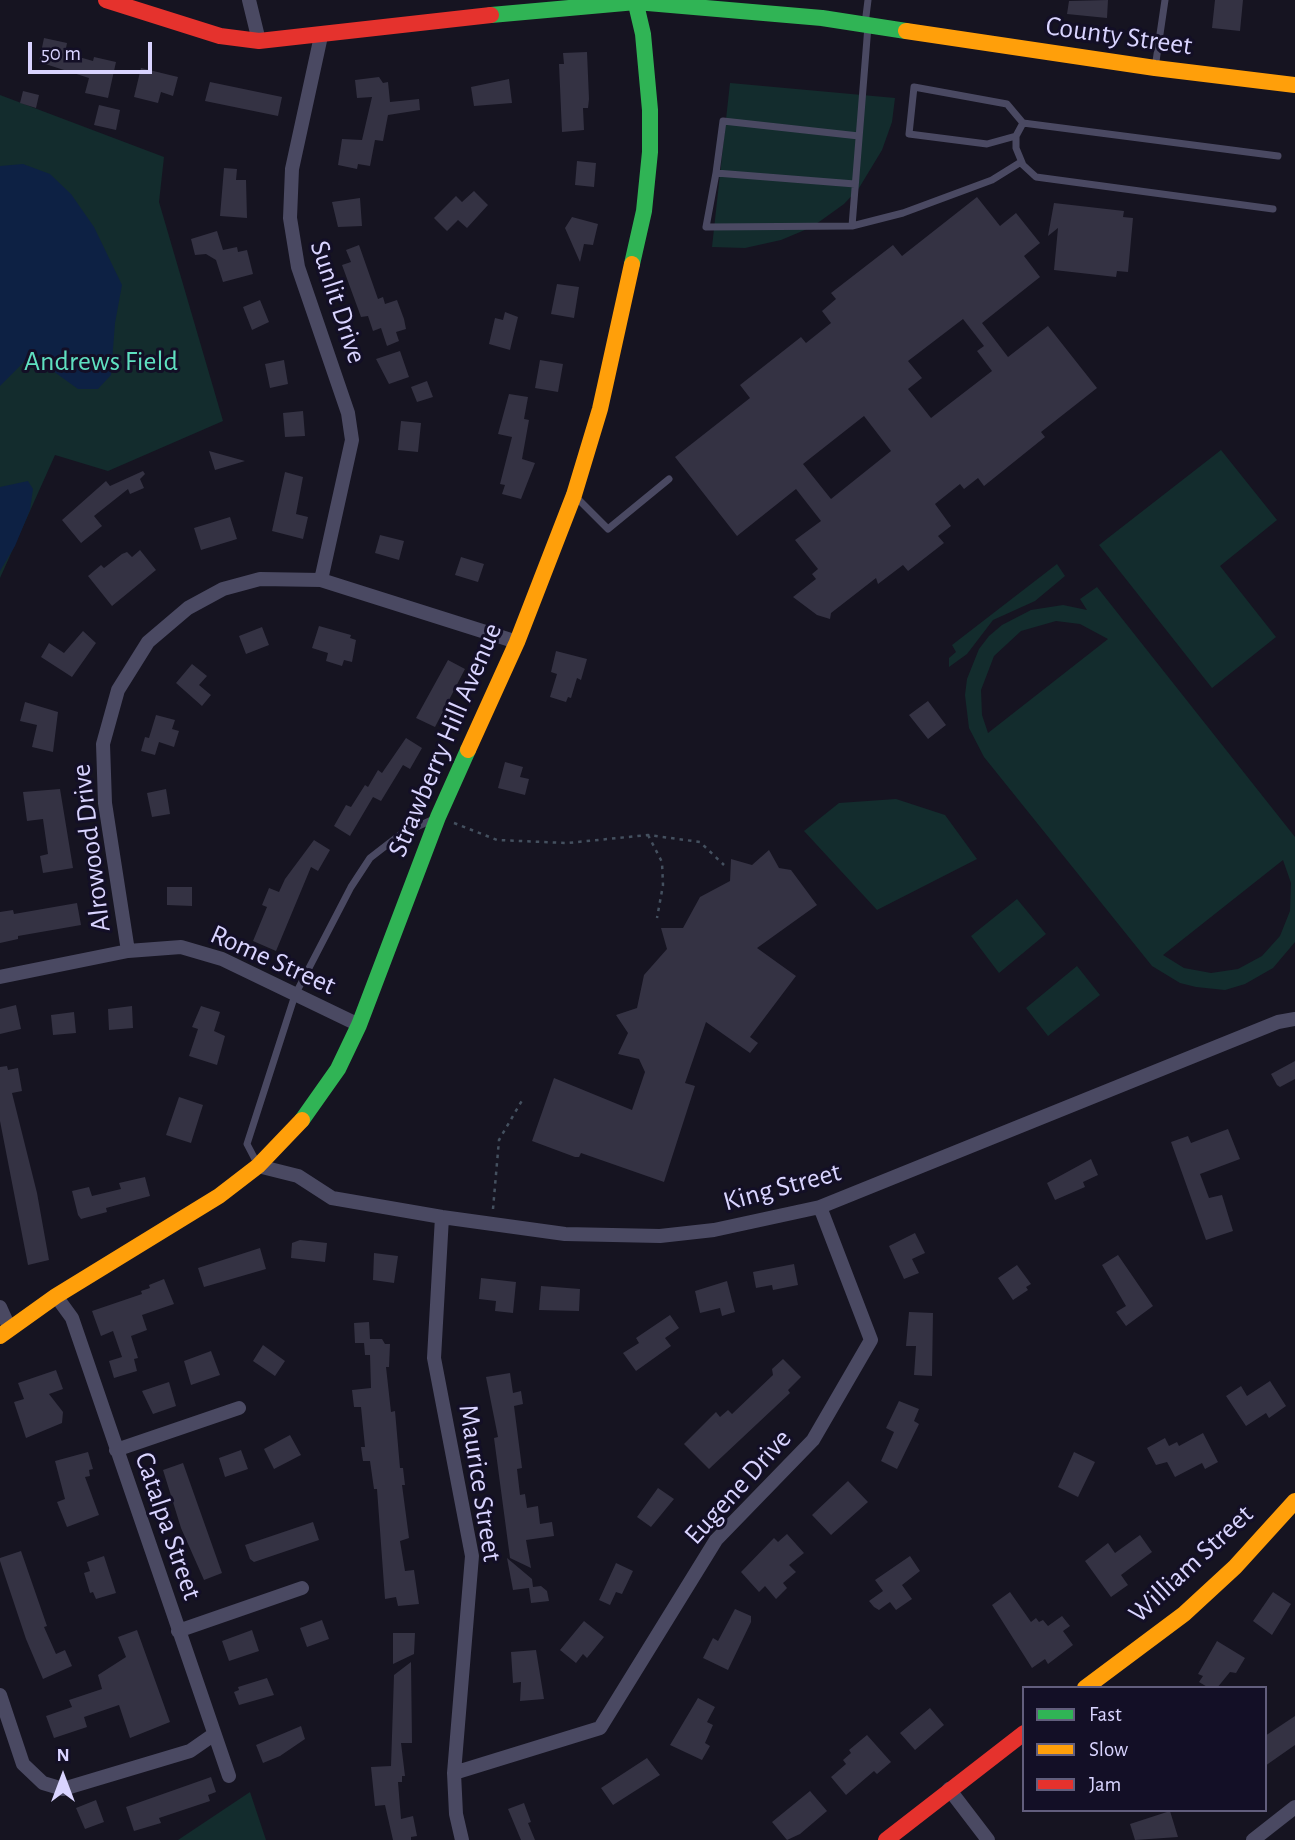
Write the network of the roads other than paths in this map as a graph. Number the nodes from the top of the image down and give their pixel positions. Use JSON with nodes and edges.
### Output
{"nodes":[{"id":1,"x":106,"y":0,"type":"edge"},
{"id":2,"x":249,"y":0,"type":"edge"},
{"id":3,"x":867,"y":0,"type":"edge"},
{"id":4,"x":1165,"y":0,"type":"edge"},
{"id":5,"x":635,"y":1,"type":"edge"},
{"id":6,"x":757,"y":6,"type":"edge"},
{"id":7,"x":867,"y":25,"type":"junction"},
{"id":8,"x":321,"y":36,"type":"junction"},
{"id":9,"x":259,"y":41,"type":"junction"},
{"id":10,"x":1155,"y":68,"type":"junction"},
{"id":11,"x":1295,"y":85,"type":"edge"},
{"id":12,"x":1023,"y":123,"type":"junction"},
{"id":13,"x":859,"y":136,"type":"junction"},
{"id":14,"x":1016,"y":136,"type":"junction"},
{"id":15,"x":1278,"y":156,"type":"dead end"},
{"id":16,"x":1021,"y":162,"type":"junction"},
{"id":17,"x":716,"y":173,"type":"junction"},
{"id":18,"x":855,"y":184,"type":"junction"},
{"id":19,"x":1273,"y":208,"type":"dead end"},
{"id":20,"x":852,"y":226,"type":"junction"},
{"id":21,"x":669,"y":478,"type":"dead end"},
{"id":22,"x":574,"y":495,"type":"junction"},
{"id":23,"x":321,"y":580,"type":"junction"},
{"id":24,"x":517,"y":642,"type":"junction"},
{"id":25,"x":438,"y":817,"type":"junction"},
{"id":26,"x":128,"y":951,"type":"junction"},
{"id":27,"x":0,"y":977,"type":"edge"},
{"id":28,"x":295,"y":995,"type":"junction"},
{"id":29,"x":1295,"y":1019,"type":"edge"},
{"id":30,"x":359,"y":1025,"type":"junction"},
{"id":31,"x":258,"y":1166,"type":"junction"},
{"id":32,"x":820,"y":1207,"type":"junction"},
{"id":33,"x":442,"y":1217,"type":"junction"},
{"id":34,"x":56,"y":1296,"type":"junction"},
{"id":35,"x":0,"y":1307,"type":"edge"},
{"id":36,"x":4,"y":1332,"type":"edge"},
{"id":37,"x":239,"y":1408,"type":"dead end"},
{"id":38,"x":116,"y":1450,"type":"junction"},
{"id":39,"x":1295,"y":1501,"type":"edge"},
{"id":40,"x":302,"y":1588,"type":"dead end"},
{"id":41,"x":178,"y":1631,"type":"junction"},
{"id":42,"x":1088,"y":1686,"type":"edge"},
{"id":43,"x":0,"y":1695,"type":"edge"},
{"id":44,"x":1022,"y":1734,"type":"edge"},
{"id":45,"x":213,"y":1735,"type":"junction"},
{"id":46,"x":454,"y":1773,"type":"junction"},
{"id":47,"x":229,"y":1776,"type":"dead end"},
{"id":48,"x":949,"y":1789,"type":"junction"},
{"id":49,"x":1295,"y":1807,"type":"edge"},
{"id":50,"x":462,"y":1840,"type":"edge"},
{"id":51,"x":886,"y":1840,"type":"edge"},
{"id":52,"x":988,"y":1840,"type":"edge"},
{"id":53,"x":1253,"y":1840,"type":"edge"}],
"edges":[{"from":1,"to":9,"type":"street","name":"County Street"},
{"from":2,"to":9,"type":"street"},
{"from":3,"to":7,"type":"lane"},
{"from":4,"to":10,"type":"lane"},
{"from":5,"to":6,"type":"street","name":"County Street"},
{"from":5,"to":8,"type":"street","name":"County Street"},
{"from":5,"to":22,"type":"street","name":"Strawberry Hill Avenue"},
{"from":6,"to":7,"type":"street","name":"County Street"},
{"from":7,"to":10,"type":"street","name":"County Street"},
{"from":7,"to":13,"type":"lane"},
{"from":8,"to":9,"type":"street","name":"County Street"},
{"from":8,"to":23,"type":"street","name":"Sunlit Drive"},
{"from":10,"to":11,"type":"street","name":"County Street"},
{"from":12,"to":14,"type":"lane"},
{"from":12,"to":14,"type":"lane"},
{"from":12,"to":15,"type":"lane"},
{"from":13,"to":17,"type":"lane"},
{"from":13,"to":18,"type":"lane"},
{"from":14,"to":16,"type":"lane"},
{"from":16,"to":19,"type":"lane"},
{"from":16,"to":20,"type":"lane"},
{"from":17,"to":18,"type":"lane"},
{"from":17,"to":20,"type":"lane"},
{"from":18,"to":20,"type":"lane"},
{"from":21,"to":22,"type":"lane"},
{"from":22,"to":24,"type":"street","name":"Strawberry Hill Avenue"},
{"from":23,"to":24,"type":"street","name":"Alrowood Drive"},
{"from":23,"to":26,"type":"street","name":"Alrowood Drive"},
{"from":24,"to":25,"type":"street","name":"Strawberry Hill Avenue"},
{"from":25,"to":28,"type":"lane"},
{"from":25,"to":30,"type":"street","name":"Strawberry Hill Avenue"},
{"from":26,"to":27,"type":"street","name":"Rome Street"},
{"from":26,"to":28,"type":"street","name":"Rome Street"},
{"from":28,"to":30,"type":"street","name":"Rome Street"},
{"from":28,"to":31,"type":"lane"},
{"from":29,"to":32,"type":"street","name":"King Street"},
{"from":30,"to":31,"type":"street","name":"Strawberry Hill Avenue"},
{"from":31,"to":33,"type":"street","name":"King Street"},
{"from":31,"to":34,"type":"street","name":"Strawberry Hill Avenue"},
{"from":32,"to":33,"type":"street","name":"King Street"},
{"from":32,"to":46,"type":"street","name":"Eugene Drive"},
{"from":33,"to":46,"type":"street","name":"Maurice Street"},
{"from":34,"to":36,"type":"street","name":"Strawberry Hill Avenue"},
{"from":34,"to":38,"type":"street","name":"Catalpa Street"},
{"from":35,"to":36,"type":"street"},
{"from":37,"to":38,"type":"street"},
{"from":38,"to":41,"type":"street","name":"Catalpa Street"},
{"from":39,"to":42,"type":"street","name":"William Street"},
{"from":40,"to":41,"type":"street"},
{"from":41,"to":45,"type":"street","name":"Catalpa Street"},
{"from":43,"to":45,"type":"street"},
{"from":44,"to":48,"type":"street"},
{"from":45,"to":47,"type":"street","name":"Catalpa Street"},
{"from":46,"to":50,"type":"street","name":"Maurice Street"},
{"from":48,"to":51,"type":"street"},
{"from":48,"to":52,"type":"street"},
{"from":49,"to":53,"type":"street"}]}
